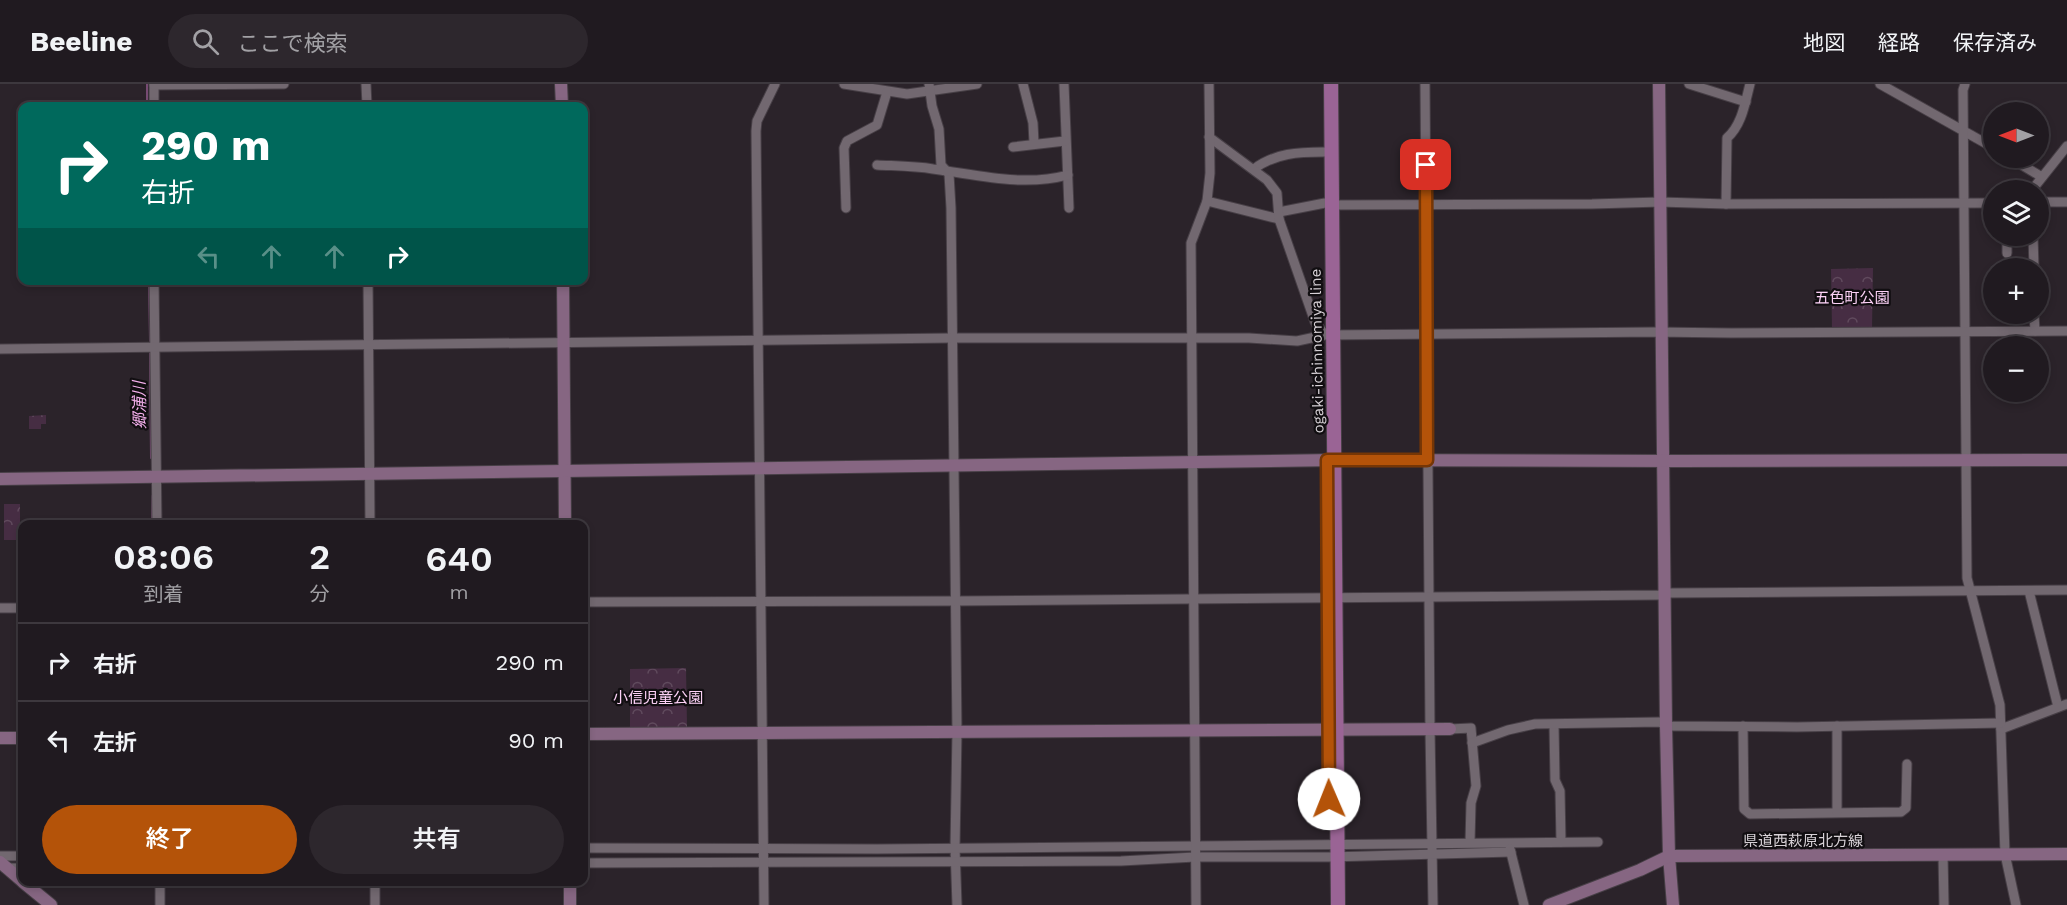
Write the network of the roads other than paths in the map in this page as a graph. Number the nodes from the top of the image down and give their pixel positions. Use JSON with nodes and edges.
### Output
{"nodes":[{"id":1,"x":284,"y":84,"type":"edge"},
{"id":2,"x":366,"y":84,"type":"edge"},
{"id":3,"x":561,"y":84,"type":"edge"},
{"id":4,"x":775,"y":84,"type":"edge"},
{"id":5,"x":844,"y":84,"type":"edge"},
{"id":6,"x":977,"y":84,"type":"edge"},
{"id":7,"x":1023,"y":84,"type":"edge"},
{"id":8,"x":1064,"y":84,"type":"edge"},
{"id":9,"x":1209,"y":84,"type":"edge"},
{"id":10,"x":1323,"y":84,"type":"edge"},
{"id":11,"x":1331,"y":84,"type":"edge"},
{"id":12,"x":1425,"y":84,"type":"edge"},
{"id":13,"x":1659,"y":84,"type":"edge"},
{"id":14,"x":1689,"y":84,"type":"edge"},
{"id":15,"x":1750,"y":84,"type":"edge"},
{"id":16,"x":1882,"y":84,"type":"edge"},
{"id":17,"x":1965,"y":84,"type":"edge"},
{"id":18,"x":154,"y":85,"type":"edge"},
{"id":19,"x":930,"y":88,"type":"edge"},
{"id":20,"x":887,"y":92,"type":"junction"},
{"id":21,"x":154,"y":102,"type":"edge"},
{"id":22,"x":367,"y":102,"type":"edge"},
{"id":23,"x":562,"y":102,"type":"edge"},
{"id":24,"x":1746,"y":102,"type":"junction"},
{"id":25,"x":1964,"y":131,"type":"junction"},
{"id":26,"x":1209,"y":136,"type":"junction"},
{"id":27,"x":1065,"y":141,"type":"junction"},
{"id":28,"x":1983,"y":142,"type":"edge"},
{"id":29,"x":1034,"y":143,"type":"junction"},
{"id":30,"x":2067,"y":146,"type":"edge"},
{"id":31,"x":1013,"y":147,"type":"dead end"},
{"id":32,"x":1324,"y":152,"type":"junction"},
{"id":33,"x":877,"y":165,"type":"dead end"},
{"id":34,"x":2027,"y":168,"type":"edge"},
{"id":35,"x":1254,"y":169,"type":"junction"},
{"id":36,"x":945,"y":171,"type":"junction"},
{"id":37,"x":1068,"y":175,"type":"junction"},
{"id":38,"x":2042,"y":177,"type":"junction"},
{"id":39,"x":2040,"y":180,"type":"edge"},
{"id":40,"x":1207,"y":201,"type":"junction"},
{"id":41,"x":1660,"y":202,"type":"junction"},
{"id":42,"x":2049,"y":202,"type":"edge"},
{"id":43,"x":2067,"y":202,"type":"edge"},
{"id":44,"x":1965,"y":203,"type":"junction"},
{"id":45,"x":1983,"y":203,"type":"edge"},
{"id":46,"x":1329,"y":204,"type":"junction"},
{"id":47,"x":1726,"y":204,"type":"junction"},
{"id":48,"x":1427,"y":205,"type":"junction"},
{"id":49,"x":846,"y":207,"type":"dead end"},
{"id":50,"x":1068,"y":208,"type":"dead end"},
{"id":51,"x":1279,"y":215,"type":"junction"},
{"id":52,"x":2007,"y":246,"type":"edge"},
{"id":53,"x":2007,"y":253,"type":"dead end"},
{"id":54,"x":154,"y":285,"type":"edge"},
{"id":55,"x":368,"y":285,"type":"edge"},
{"id":56,"x":563,"y":285,"type":"edge"},
{"id":57,"x":2035,"y":324,"type":"edge"},
{"id":58,"x":2035,"y":331,"type":"junction"},
{"id":59,"x":2067,"y":331,"type":"edge"},
{"id":60,"x":1662,"y":332,"type":"junction"},
{"id":61,"x":1966,"y":332,"type":"junction"},
{"id":62,"x":1427,"y":334,"type":"junction"},
{"id":63,"x":1329,"y":335,"type":"junction"},
{"id":64,"x":952,"y":338,"type":"junction"},
{"id":65,"x":1190,"y":338,"type":"junction"},
{"id":66,"x":758,"y":341,"type":"junction"},
{"id":67,"x":564,"y":342,"type":"junction"},
{"id":68,"x":368,"y":344,"type":"junction"},
{"id":69,"x":155,"y":346,"type":"junction"},
{"id":70,"x":0,"y":349,"type":"edge"},
{"id":71,"x":1331,"y":460,"type":"junction"},
{"id":72,"x":1427,"y":460,"type":"junction"},
{"id":73,"x":2067,"y":460,"type":"edge"},
{"id":74,"x":1664,"y":461,"type":"junction"},
{"id":75,"x":1968,"y":461,"type":"junction"},
{"id":76,"x":1192,"y":462,"type":"junction"},
{"id":77,"x":953,"y":467,"type":"junction"},
{"id":78,"x":759,"y":469,"type":"junction"},
{"id":79,"x":565,"y":470,"type":"junction"},
{"id":80,"x":370,"y":474,"type":"junction"},
{"id":81,"x":157,"y":477,"type":"junction"},
{"id":82,"x":0,"y":479,"type":"edge"},
{"id":83,"x":157,"y":520,"type":"edge"},
{"id":84,"x":370,"y":520,"type":"edge"},
{"id":85,"x":565,"y":520,"type":"edge"},
{"id":86,"x":2067,"y":590,"type":"edge"},
{"id":87,"x":2029,"y":591,"type":"junction"},
{"id":88,"x":1970,"y":592,"type":"junction"},
{"id":89,"x":1665,"y":595,"type":"junction"},
{"id":90,"x":1429,"y":597,"type":"junction"},
{"id":91,"x":1193,"y":598,"type":"junction"},
{"id":92,"x":1331,"y":598,"type":"junction"},
{"id":93,"x":761,"y":601,"type":"junction"},
{"id":94,"x":588,"y":602,"type":"edge"},
{"id":95,"x":955,"y":602,"type":"junction"},
{"id":96,"x":0,"y":608,"type":"edge"},
{"id":97,"x":18,"y":608,"type":"edge"},
{"id":98,"x":2063,"y":706,"type":"edge"},
{"id":99,"x":1554,"y":725,"type":"junction"},
{"id":100,"x":1666,"y":726,"type":"junction"},
{"id":101,"x":1743,"y":726,"type":"junction"},
{"id":102,"x":1838,"y":726,"type":"junction"},
{"id":103,"x":2001,"y":726,"type":"junction"},
{"id":104,"x":1450,"y":729,"type":"joint"},
{"id":105,"x":1196,"y":730,"type":"junction"},
{"id":106,"x":1430,"y":730,"type":"junction"},
{"id":107,"x":762,"y":731,"type":"junction"},
{"id":108,"x":1332,"y":731,"type":"junction"},
{"id":109,"x":957,"y":732,"type":"junction"},
{"id":110,"x":588,"y":734,"type":"edge"},
{"id":111,"x":0,"y":738,"type":"edge"},
{"id":112,"x":18,"y":738,"type":"edge"},
{"id":113,"x":1472,"y":743,"type":"junction"},
{"id":114,"x":1907,"y":764,"type":"dead end"},
{"id":115,"x":1837,"y":812,"type":"junction"},
{"id":116,"x":1470,"y":842,"type":"junction"},
{"id":117,"x":1508,"y":842,"type":"junction"},
{"id":118,"x":1561,"y":842,"type":"junction"},
{"id":119,"x":1598,"y":842,"type":"dead end"},
{"id":120,"x":1432,"y":843,"type":"junction"},
{"id":121,"x":1195,"y":846,"type":"junction"},
{"id":122,"x":588,"y":848,"type":"edge"},
{"id":123,"x":763,"y":848,"type":"junction"},
{"id":124,"x":955,"y":849,"type":"junction"},
{"id":125,"x":1334,"y":851,"type":"junction"},
{"id":126,"x":1511,"y":852,"type":"junction"},
{"id":127,"x":1432,"y":854,"type":"junction"},
{"id":128,"x":2005,"y":854,"type":"junction"},
{"id":129,"x":2067,"y":854,"type":"edge"},
{"id":130,"x":18,"y":855,"type":"edge"},
{"id":131,"x":1943,"y":855,"type":"junction"},
{"id":132,"x":0,"y":856,"type":"edge"},
{"id":133,"x":1669,"y":856,"type":"junction"},
{"id":134,"x":1195,"y":857,"type":"junction"},
{"id":135,"x":763,"y":861,"type":"junction"},
{"id":136,"x":956,"y":862,"type":"junction"},
{"id":137,"x":588,"y":863,"type":"edge"},
{"id":138,"x":2,"y":866,"type":"edge"},
{"id":139,"x":18,"y":868,"type":"edge"},
{"id":140,"x":18,"y":878,"type":"edge"},
{"id":141,"x":28,"y":886,"type":"edge"},
{"id":142,"x":160,"y":886,"type":"edge"},
{"id":143,"x":375,"y":886,"type":"edge"},
{"id":144,"x":570,"y":886,"type":"edge"},
{"id":145,"x":51,"y":905,"type":"edge"},
{"id":146,"x":160,"y":905,"type":"edge"},
{"id":147,"x":375,"y":905,"type":"edge"},
{"id":148,"x":570,"y":905,"type":"edge"},
{"id":149,"x":764,"y":905,"type":"edge"},
{"id":150,"x":957,"y":905,"type":"edge"},
{"id":151,"x":1196,"y":905,"type":"edge"},
{"id":152,"x":1331,"y":905,"type":"edge"},
{"id":153,"x":1338,"y":905,"type":"edge"},
{"id":154,"x":1433,"y":905,"type":"edge"},
{"id":155,"x":1524,"y":905,"type":"edge"},
{"id":156,"x":1549,"y":905,"type":"edge"},
{"id":157,"x":1673,"y":905,"type":"edge"},
{"id":158,"x":1944,"y":905,"type":"edge"},
{"id":159,"x":2016,"y":905,"type":"edge"}],
"edges":[{"from":1,"to":18,"type":"street"},
{"from":2,"to":22,"type":"street"},
{"from":3,"to":23,"type":"street"},
{"from":4,"to":66,"type":"street"},
{"from":5,"to":20,"type":"street"},
{"from":6,"to":19,"type":"street"},
{"from":7,"to":29,"type":"street"},
{"from":8,"to":27,"type":"street"},
{"from":9,"to":26,"type":"street"},
{"from":10,"to":32,"type":"main road","name":"ogaki-ichinnomiya line"},
{"from":11,"to":46,"type":"main road","name":"ogaki-ichinnomiya line"},
{"from":12,"to":48,"type":"street"},
{"from":13,"to":41,"type":"street"},
{"from":14,"to":24,"type":"street"},
{"from":15,"to":24,"type":"street"},
{"from":16,"to":25,"type":"street"},
{"from":17,"to":25,"type":"street"},
{"from":18,"to":21,"type":"street"},
{"from":19,"to":20,"type":"street"},
{"from":19,"to":36,"type":"street"},
{"from":20,"to":49,"type":"street"},
{"from":24,"to":47,"type":"street"},
{"from":25,"to":28,"type":"street"},
{"from":25,"to":44,"type":"street"},
{"from":26,"to":35,"type":"street"},
{"from":26,"to":40,"type":"street"},
{"from":27,"to":29,"type":"street"},
{"from":27,"to":37,"type":"street"},
{"from":29,"to":31,"type":"street"},
{"from":30,"to":38,"type":"street"},
{"from":32,"to":35,"type":"street"},
{"from":32,"to":46,"type":"main road","name":"ogaki-ichinnomiya line"},
{"from":33,"to":36,"type":"street"},
{"from":34,"to":38,"type":"street"},
{"from":35,"to":51,"type":"street"},
{"from":36,"to":37,"type":"street"},
{"from":36,"to":64,"type":"street"},
{"from":37,"to":50,"type":"street"},
{"from":38,"to":39,"type":"street"},
{"from":40,"to":51,"type":"street"},
{"from":40,"to":65,"type":"street"},
{"from":41,"to":47,"type":"street"},
{"from":41,"to":48,"type":"street"},
{"from":41,"to":60,"type":"street"},
{"from":42,"to":43,"type":"street"},
{"from":44,"to":45,"type":"street"},
{"from":44,"to":47,"type":"street"},
{"from":44,"to":61,"type":"street"},
{"from":46,"to":48,"type":"street"},
{"from":46,"to":51,"type":"street"},
{"from":46,"to":63,"type":"main road","name":"ogaki-ichinnomiya line"},
{"from":48,"to":62,"type":"street"},
{"from":51,"to":63,"type":"street"},
{"from":52,"to":53,"type":"street"},
{"from":54,"to":69,"type":"street"},
{"from":55,"to":68,"type":"street"},
{"from":56,"to":67,"type":"street"},
{"from":57,"to":58,"type":"street"},
{"from":58,"to":59,"type":"street"},
{"from":58,"to":61,"type":"street"},
{"from":60,"to":61,"type":"street"},
{"from":60,"to":62,"type":"street"},
{"from":60,"to":74,"type":"street"},
{"from":61,"to":75,"type":"street"},
{"from":62,"to":63,"type":"street"},
{"from":62,"to":72,"type":"street"},
{"from":63,"to":65,"type":"street"},
{"from":63,"to":71,"type":"main road","name":"ogaki-ichinnomiya line"},
{"from":64,"to":65,"type":"street"},
{"from":64,"to":66,"type":"street"},
{"from":64,"to":77,"type":"street"},
{"from":65,"to":76,"type":"street"},
{"from":66,"to":67,"type":"street"},
{"from":66,"to":78,"type":"street"},
{"from":67,"to":68,"type":"street"},
{"from":67,"to":79,"type":"street"},
{"from":68,"to":69,"type":"street"},
{"from":68,"to":80,"type":"street"},
{"from":69,"to":70,"type":"street"},
{"from":69,"to":81,"type":"street"},
{"from":71,"to":72,"type":"street"},
{"from":71,"to":76,"type":"street"},
{"from":71,"to":92,"type":"main road","name":"ogaki-ichinnomiya line"},
{"from":72,"to":74,"type":"street"},
{"from":72,"to":90,"type":"street"},
{"from":73,"to":75,"type":"street"},
{"from":74,"to":75,"type":"street"},
{"from":74,"to":89,"type":"street"},
{"from":75,"to":88,"type":"street"},
{"from":76,"to":77,"type":"street"},
{"from":76,"to":91,"type":"street"},
{"from":77,"to":78,"type":"street"},
{"from":77,"to":95,"type":"street"},
{"from":78,"to":79,"type":"street"},
{"from":78,"to":93,"type":"street"},
{"from":79,"to":80,"type":"street"},
{"from":79,"to":85,"type":"street"},
{"from":80,"to":81,"type":"street"},
{"from":80,"to":84,"type":"street"},
{"from":81,"to":82,"type":"street"},
{"from":81,"to":83,"type":"street"},
{"from":86,"to":87,"type":"street"},
{"from":87,"to":88,"type":"street"},
{"from":87,"to":98,"type":"street"},
{"from":88,"to":89,"type":"street"},
{"from":88,"to":103,"type":"street"},
{"from":89,"to":90,"type":"street"},
{"from":89,"to":100,"type":"street"},
{"from":90,"to":92,"type":"street"},
{"from":90,"to":106,"type":"street"},
{"from":91,"to":92,"type":"street"},
{"from":91,"to":95,"type":"street"},
{"from":91,"to":105,"type":"street"},
{"from":92,"to":108,"type":"main road","name":"ogaki-ichinnomiya line"},
{"from":93,"to":94,"type":"street"},
{"from":93,"to":95,"type":"street"},
{"from":93,"to":107,"type":"street"},
{"from":95,"to":109,"type":"street"},
{"from":96,"to":97,"type":"street"},
{"from":98,"to":103,"type":"street"},
{"from":99,"to":100,"type":"street"},
{"from":99,"to":113,"type":"street"},
{"from":99,"to":118,"type":"street"},
{"from":100,"to":101,"type":"street"},
{"from":100,"to":133,"type":"street"},
{"from":101,"to":102,"type":"street"},
{"from":101,"to":115,"type":"street"},
{"from":102,"to":103,"type":"street"},
{"from":102,"to":115,"type":"street"},
{"from":103,"to":128,"type":"street"},
{"from":104,"to":106,"type":"street"},
{"from":104,"to":113,"type":"street"},
{"from":105,"to":108,"type":"street"},
{"from":105,"to":109,"type":"street"},
{"from":105,"to":121,"type":"street"},
{"from":106,"to":108,"type":"street"},
{"from":106,"to":120,"type":"street"},
{"from":107,"to":109,"type":"street"},
{"from":107,"to":110,"type":"street"},
{"from":107,"to":123,"type":"street"},
{"from":108,"to":125,"type":"main road","name":"ogaki-ichinnomiya line"},
{"from":109,"to":124,"type":"street"},
{"from":111,"to":112,"type":"street"},
{"from":113,"to":116,"type":"street"},
{"from":114,"to":115,"type":"street"},
{"from":116,"to":117,"type":"street"},
{"from":116,"to":120,"type":"street"},
{"from":117,"to":118,"type":"street"},
{"from":117,"to":126,"type":"street"},
{"from":118,"to":119,"type":"street"},
{"from":120,"to":125,"type":"street"},
{"from":120,"to":127,"type":"street"},
{"from":121,"to":124,"type":"street"},
{"from":121,"to":125,"type":"street"},
{"from":121,"to":134,"type":"street"},
{"from":122,"to":123,"type":"street"},
{"from":123,"to":124,"type":"street"},
{"from":123,"to":135,"type":"street"},
{"from":124,"to":136,"type":"street"},
{"from":125,"to":127,"type":"street"},
{"from":125,"to":134,"type":"street"},
{"from":125,"to":152,"type":"main road","name":"ogaki-ichinnomiya line"},
{"from":125,"to":153,"type":"main road","name":"ogaki-ichinnomiya line"},
{"from":126,"to":127,"type":"street"},
{"from":126,"to":155,"type":"street"},
{"from":127,"to":154,"type":"street"},
{"from":128,"to":129,"type":"street","name":"県道西萩原北方線"},
{"from":128,"to":131,"type":"street","name":"県道西萩原北方線"},
{"from":128,"to":159,"type":"street"},
{"from":130,"to":132,"type":"street"},
{"from":131,"to":133,"type":"street","name":"県道西萩原北方線"},
{"from":131,"to":158,"type":"street"},
{"from":133,"to":156,"type":"street","name":"県道西萩原北方線"},
{"from":133,"to":157,"type":"street"},
{"from":134,"to":136,"type":"street"},
{"from":134,"to":151,"type":"street"},
{"from":135,"to":136,"type":"street"},
{"from":135,"to":137,"type":"street"},
{"from":135,"to":149,"type":"street"},
{"from":136,"to":150,"type":"street"},
{"from":138,"to":139,"type":"street"},
{"from":138,"to":140,"type":"street"},
{"from":141,"to":145,"type":"street"},
{"from":142,"to":146,"type":"street"},
{"from":143,"to":147,"type":"street"},
{"from":144,"to":148,"type":"street"}]}
